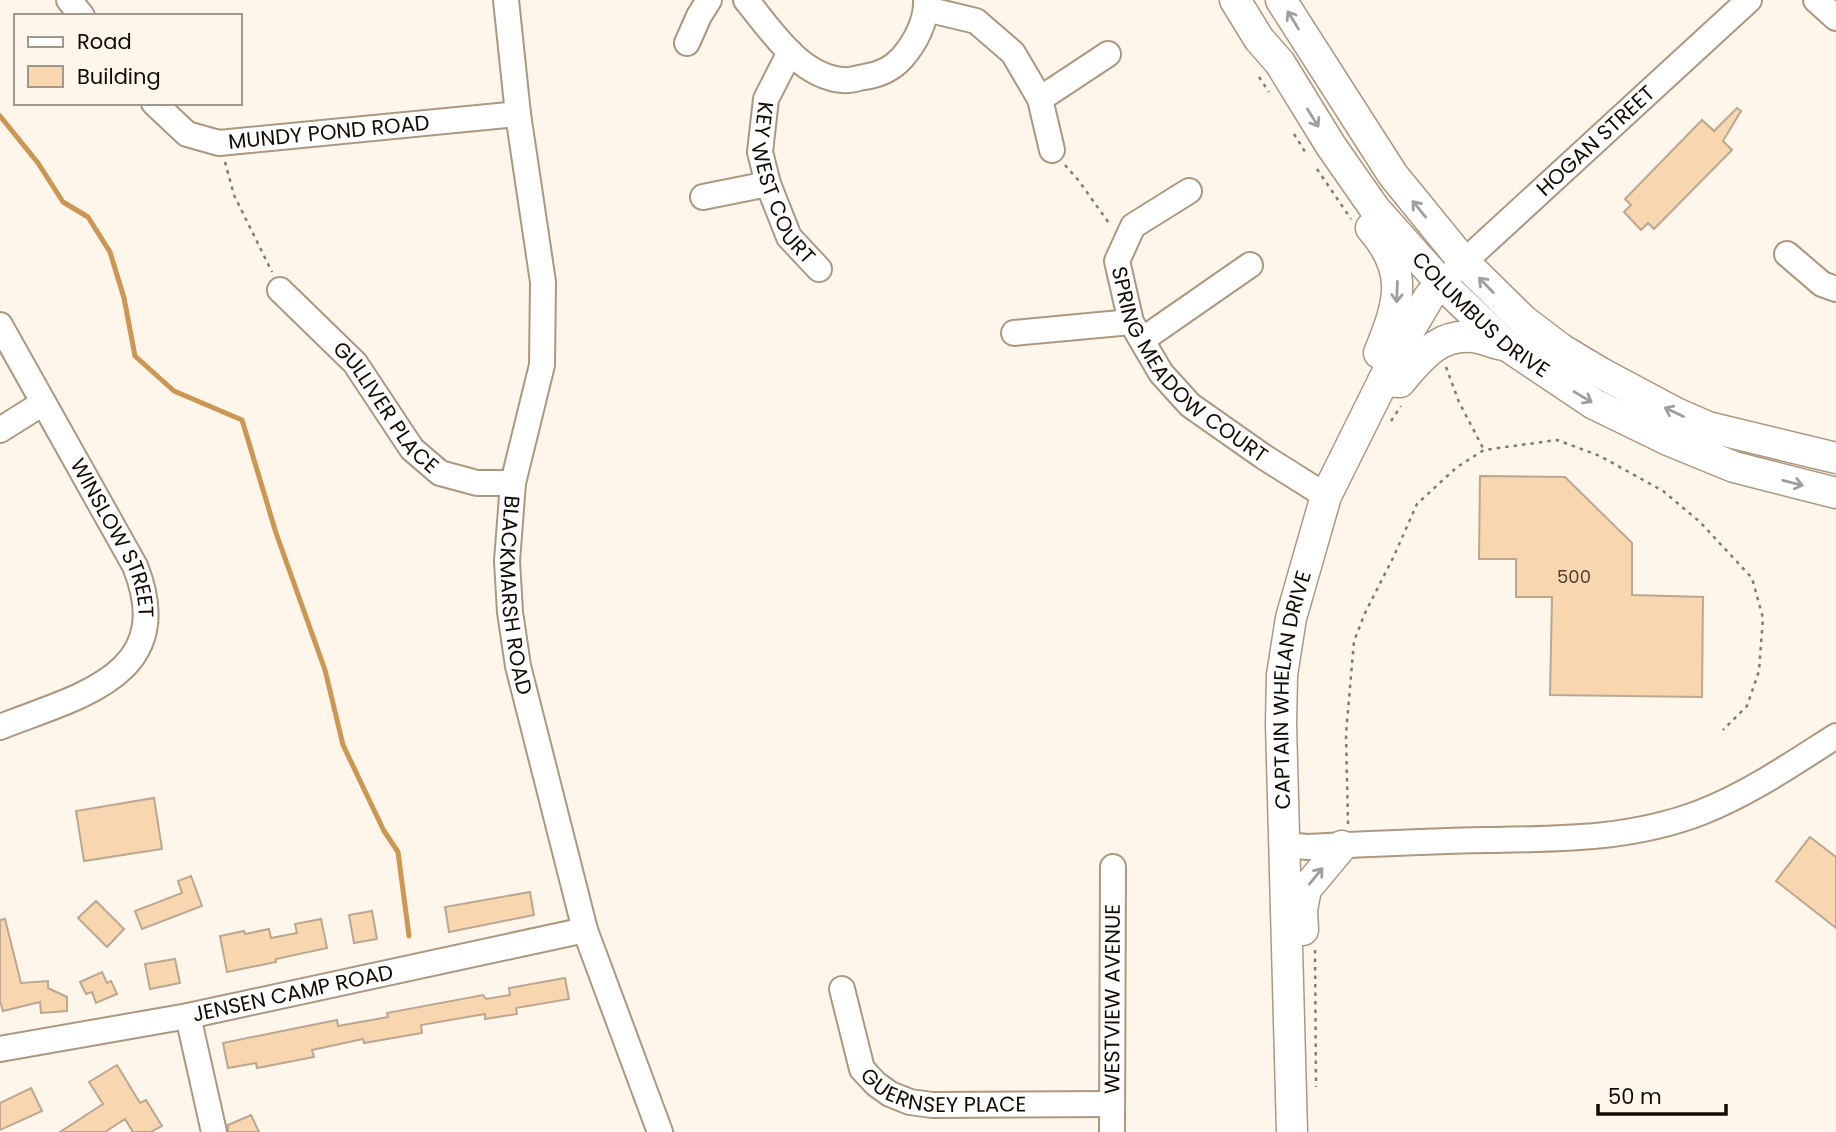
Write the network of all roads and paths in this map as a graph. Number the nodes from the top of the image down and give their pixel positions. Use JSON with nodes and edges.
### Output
{"nodes":[{"id":1,"x":69,"y":0,"type":"edge"},
{"id":2,"x":506,"y":0,"type":"edge"},
{"id":3,"x":709,"y":0,"type":"edge"},
{"id":4,"x":746,"y":0,"type":"edge"},
{"id":5,"x":1235,"y":0,"type":"edge"},
{"id":6,"x":1280,"y":0,"type":"edge"},
{"id":7,"x":1749,"y":0,"type":"edge"},
{"id":8,"x":1815,"y":0,"type":"edge"},
{"id":9,"x":926,"y":5,"type":"edge"},
{"id":10,"x":80,"y":14,"type":"edge"},
{"id":11,"x":1836,"y":18,"type":"edge"},
{"id":12,"x":687,"y":43,"type":"dead end"},
{"id":13,"x":790,"y":52,"type":"junction"},
{"id":14,"x":1108,"y":54,"type":"dead end"},
{"id":15,"x":1040,"y":100,"type":"junction"},
{"id":16,"x":156,"y":105,"type":"edge"},
{"id":17,"x":518,"y":114,"type":"junction"},
{"id":18,"x":219,"y":143,"type":"junction"},
{"id":19,"x":1331,"y":146,"type":"junction"},
{"id":20,"x":1052,"y":150,"type":"joint"},
{"id":21,"x":768,"y":184,"type":"junction"},
{"id":22,"x":1189,"y":191,"type":"dead end"},
{"id":23,"x":703,"y":197,"type":"dead end"},
{"id":24,"x":1787,"y":254,"type":"dead end"},
{"id":25,"x":1117,"y":261,"type":"junction"},
{"id":26,"x":1463,"y":261,"type":"junction"},
{"id":27,"x":1250,"y":265,"type":"dead end"},
{"id":28,"x":819,"y":269,"type":"dead end"},
{"id":29,"x":1441,"y":283,"type":"junction"},
{"id":30,"x":1836,"y":289,"type":"edge"},
{"id":31,"x":281,"y":290,"type":"joint"},
{"id":32,"x":0,"y":326,"type":"edge"},
{"id":33,"x":1137,"y":331,"type":"junction"},
{"id":34,"x":1014,"y":333,"type":"dead end"},
{"id":35,"x":1507,"y":345,"type":"junction"},
{"id":36,"x":1445,"y":361,"type":"dead end"},
{"id":37,"x":1382,"y":381,"type":"junction"},
{"id":38,"x":1405,"y":400,"type":"dead end"},
{"id":39,"x":43,"y":403,"type":"junction"},
{"id":40,"x":1373,"y":428,"type":"junction"},
{"id":41,"x":0,"y":429,"type":"edge"},
{"id":42,"x":1484,"y":450,"type":"junction"},
{"id":43,"x":1836,"y":458,"type":"edge"},
{"id":44,"x":513,"y":483,"type":"junction"},
{"id":45,"x":1836,"y":493,"type":"edge"},
{"id":46,"x":1325,"y":496,"type":"junction"},
{"id":47,"x":0,"y":727,"type":"edge"},
{"id":48,"x":1723,"y":730,"type":"dead end"},
{"id":49,"x":1836,"y":736,"type":"edge"},
{"id":50,"x":1284,"y":845,"type":"junction"},
{"id":51,"x":1345,"y":845,"type":"junction"},
{"id":52,"x":1113,"y":867,"type":"dead end"},
{"id":53,"x":584,"y":930,"type":"junction"},
{"id":54,"x":1315,"y":946,"type":"dead end"},
{"id":55,"x":842,"y":989,"type":"dead end"},
{"id":56,"x":188,"y":1016,"type":"junction"},
{"id":57,"x":0,"y":1049,"type":"edge"},
{"id":58,"x":1316,"y":1092,"type":"dead end"},
{"id":59,"x":1112,"y":1104,"type":"junction"},
{"id":60,"x":1292,"y":1120,"type":"edge"},
{"id":61,"x":214,"y":1132,"type":"edge"},
{"id":62,"x":660,"y":1132,"type":"edge"},
{"id":63,"x":1112,"y":1132,"type":"edge"}],
"edges":[{"from":1,"to":10,"type":"street"},
{"from":2,"to":17,"type":"street","name":"BLACKMARSH ROAD"},
{"from":3,"to":12,"type":"street"},
{"from":4,"to":13,"type":"street"},
{"from":5,"to":19,"type":"main road","name":"COLUMBUS DRIVE","one_way":true},
{"from":26,"to":6,"type":"main road","name":"COLUMBUS DRIVE","one_way":true},
{"from":7,"to":26,"type":"street","name":"HOGAN STREET"},
{"from":8,"to":11,"type":"street"},
{"from":9,"to":13,"type":"street"},
{"from":9,"to":15,"type":"street"},
{"from":13,"to":21,"type":"street","name":"KEY WEST COURT"},
{"from":14,"to":15,"type":"street"},
{"from":15,"to":20,"type":"street"},
{"from":16,"to":18,"type":"street","name":"MUNDY POND ROAD"},
{"from":17,"to":18,"type":"street","name":"MUNDY POND ROAD"},
{"from":17,"to":44,"type":"street","name":"BLACKMARSH ROAD"},
{"from":18,"to":31,"type":"path"},
{"from":19,"to":29,"type":"main road","name":"COLUMBUS DRIVE"},
{"from":19,"to":40,"type":"main road","one_way":true},
{"from":20,"to":25,"type":"path"},
{"from":21,"to":23,"type":"street"},
{"from":21,"to":28,"type":"street","name":"KEY WEST COURT"},
{"from":22,"to":25,"type":"street","name":"SPRING MEADOW COURT"},
{"from":24,"to":30,"type":"street"},
{"from":25,"to":33,"type":"street","name":"SPRING MEADOW COURT"},
{"from":26,"to":29,"type":"street","name":"HOGAN STREET"},
{"from":43,"to":26,"type":"main road","name":"COLUMBUS DRIVE","one_way":true},
{"from":27,"to":33,"type":"street"},
{"from":29,"to":35,"type":"main road","name":"COLUMBUS DRIVE"},
{"from":29,"to":37,"type":"main road","name":"CAPTAIN WHELAN DRIVE"},
{"from":31,"to":44,"type":"street","name":"GULLIVER PLACE"},
{"from":32,"to":39,"type":"street","name":"WINSLOW STREET"},
{"from":33,"to":34,"type":"street"},
{"from":33,"to":46,"type":"street","name":"SPRING MEADOW COURT"},
{"from":35,"to":37,"type":"main road"},
{"from":35,"to":45,"type":"main road","name":"COLUMBUS DRIVE","one_way":true},
{"from":36,"to":42,"type":"path"},
{"from":37,"to":40,"type":"main road","name":"CAPTAIN WHELAN DRIVE"},
{"from":38,"to":40,"type":"path"},
{"from":39,"to":41,"type":"street"},
{"from":39,"to":47,"type":"street","name":"WINSLOW STREET"},
{"from":40,"to":46,"type":"main road","name":"CAPTAIN WHELAN DRIVE"},
{"from":42,"to":48,"type":"path"},
{"from":42,"to":51,"type":"path"},
{"from":44,"to":53,"type":"street","name":"BLACKMARSH ROAD"},
{"from":46,"to":50,"type":"main road","name":"CAPTAIN WHELAN DRIVE"},
{"from":49,"to":51,"type":"street"},
{"from":50,"to":51,"type":"street"},
{"from":50,"to":60,"type":"main road","name":"CAPTAIN WHELAN DRIVE"},
{"from":60,"to":51,"type":"main road","one_way":true},
{"from":52,"to":59,"type":"street","name":"WESTVIEW AVENUE"},
{"from":53,"to":56,"type":"street","name":"JENSEN CAMP ROAD"},
{"from":53,"to":62,"type":"street","name":"BLACKMARSH ROAD"},
{"from":54,"to":58,"type":"path"},
{"from":55,"to":59,"type":"street","name":"GUERNSEY PLACE"},
{"from":56,"to":57,"type":"street","name":"JENSEN CAMP ROAD"},
{"from":56,"to":61,"type":"street"},
{"from":59,"to":63,"type":"street","name":"WESTVIEW AVENUE"}]}
